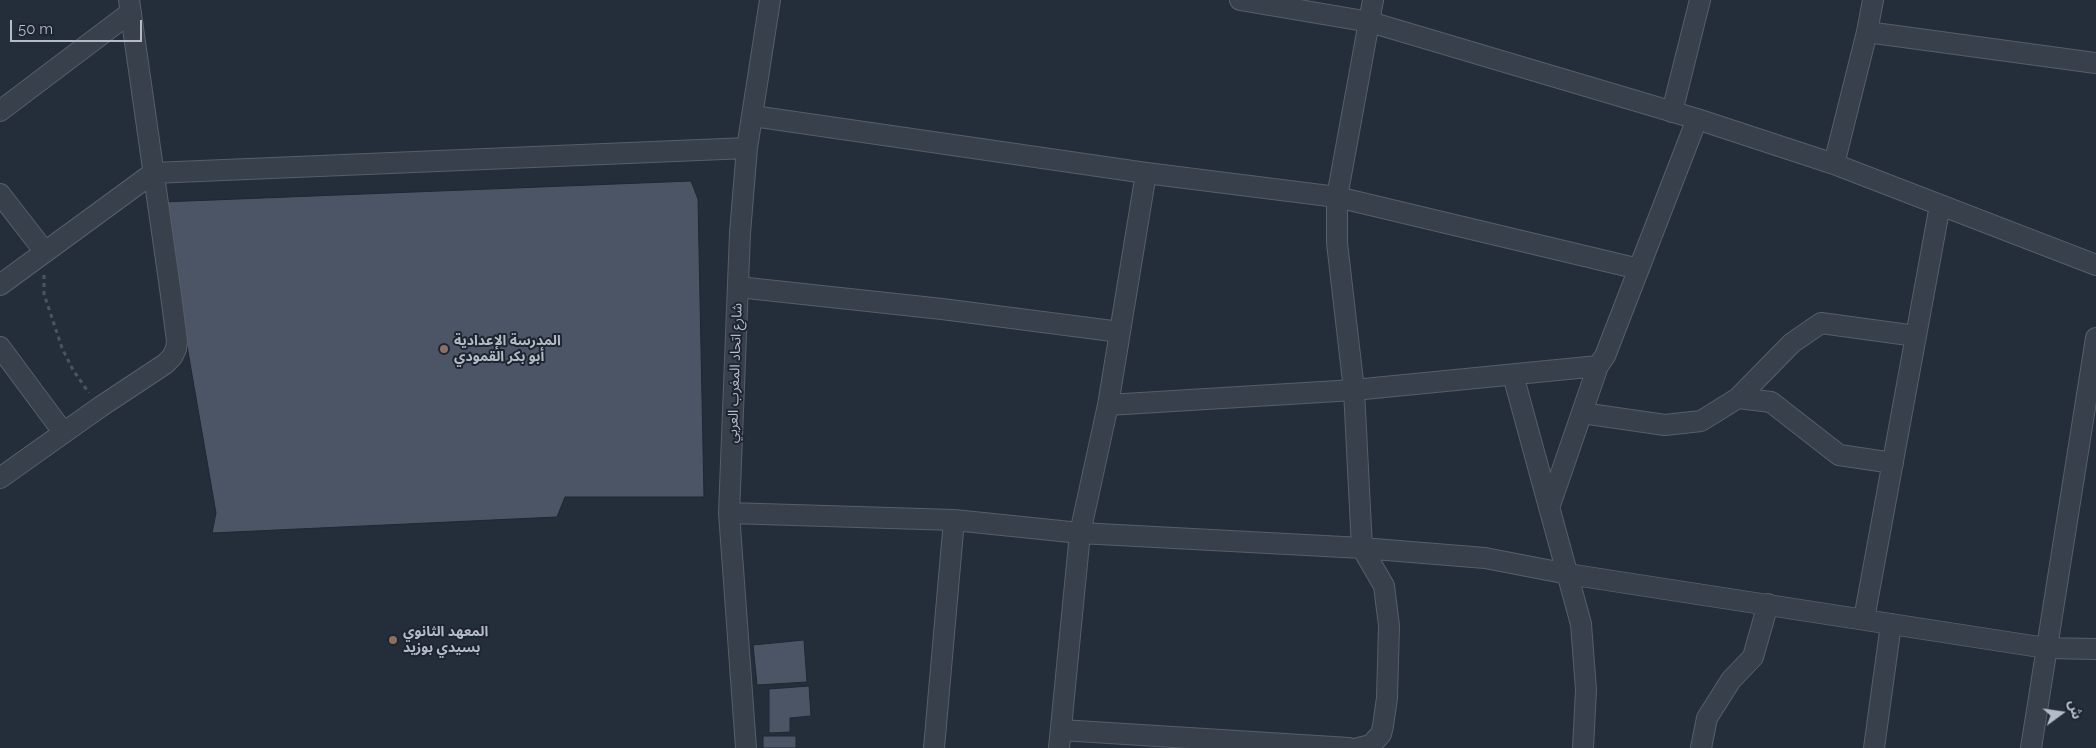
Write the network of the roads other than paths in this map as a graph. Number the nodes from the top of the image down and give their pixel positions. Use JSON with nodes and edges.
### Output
{"nodes":[{"id":1,"x":770,"y":0,"type":"edge"},
{"id":2,"x":1240,"y":0,"type":"edge"},
{"id":3,"x":1373,"y":0,"type":"edge"},
{"id":4,"x":1700,"y":0,"type":"edge"},
{"id":5,"x":1873,"y":0,"type":"edge"},
{"id":6,"x":130,"y":6,"type":"edge"},
{"id":7,"x":1370,"y":22,"type":"junction"},
{"id":8,"x":1867,"y":32,"type":"junction"},
{"id":9,"x":2096,"y":63,"type":"edge"},
{"id":10,"x":0,"y":111,"type":"edge"},
{"id":11,"x":1672,"y":112,"type":"junction"},
{"id":12,"x":752,"y":116,"type":"junction"},
{"id":13,"x":1697,"y":119,"type":"junction"},
{"id":14,"x":747,"y":148,"type":"junction"},
{"id":15,"x":1834,"y":164,"type":"junction"},
{"id":16,"x":154,"y":173,"type":"junction"},
{"id":17,"x":1146,"y":173,"type":"junction"},
{"id":18,"x":0,"y":194,"type":"edge"},
{"id":19,"x":1337,"y":197,"type":"junction"},
{"id":20,"x":1940,"y":205,"type":"junction"},
{"id":21,"x":45,"y":252,"type":"junction"},
{"id":22,"x":2096,"y":265,"type":"edge"},
{"id":23,"x":1639,"y":269,"type":"junction"},
{"id":24,"x":0,"y":285,"type":"edge"},
{"id":25,"x":738,"y":287,"type":"junction"},
{"id":26,"x":1120,"y":332,"type":"junction"},
{"id":27,"x":1916,"y":336,"type":"junction"},
{"id":28,"x":2096,"y":338,"type":"edge"},
{"id":29,"x":0,"y":347,"type":"edge"},
{"id":30,"x":1598,"y":366,"type":"junction"},
{"id":31,"x":1513,"y":375,"type":"junction"},
{"id":32,"x":1354,"y":390,"type":"junction"},
{"id":33,"x":1738,"y":398,"type":"junction"},
{"id":34,"x":1108,"y":406,"type":"junction"},
{"id":35,"x":1582,"y":413,"type":"junction"},
{"id":36,"x":2089,"y":422,"type":"edge"},
{"id":37,"x":63,"y":432,"type":"junction"},
{"id":38,"x":1893,"y":463,"type":"junction"},
{"id":39,"x":0,"y":478,"type":"edge"},
{"id":40,"x":1549,"y":508,"type":"junction"},
{"id":41,"x":729,"y":513,"type":"junction"},
{"id":42,"x":954,"y":520,"type":"junction"},
{"id":43,"x":1080,"y":533,"type":"junction"},
{"id":44,"x":1362,"y":548,"type":"junction"},
{"id":45,"x":1568,"y":574,"type":"junction"},
{"id":46,"x":1768,"y":604,"type":"junction"},
{"id":47,"x":1864,"y":619,"type":"junction"},
{"id":48,"x":1891,"y":624,"type":"junction"},
{"id":49,"x":2046,"y":648,"type":"junction"},
{"id":50,"x":2096,"y":649,"type":"edge"},
{"id":51,"x":1060,"y":739,"type":"edge"},
{"id":52,"x":746,"y":748,"type":"edge"},
{"id":53,"x":934,"y":748,"type":"edge"},
{"id":54,"x":1349,"y":748,"type":"edge"},
{"id":55,"x":1358,"y":748,"type":"edge"},
{"id":56,"x":1583,"y":748,"type":"edge"},
{"id":57,"x":1700,"y":748,"type":"edge"},
{"id":58,"x":1874,"y":748,"type":"edge"},
{"id":59,"x":2031,"y":748,"type":"edge"}],
"edges":[{"from":1,"to":12,"type":"street","name":"شارع اتحاد المغرب العربي"},
{"from":2,"to":7,"type":"street"},
{"from":3,"to":7,"type":"street"},
{"from":4,"to":11,"type":"street"},
{"from":5,"to":8,"type":"street"},
{"from":6,"to":10,"type":"street"},
{"from":6,"to":16,"type":"street"},
{"from":7,"to":11,"type":"street"},
{"from":7,"to":19,"type":"street"},
{"from":8,"to":9,"type":"street"},
{"from":8,"to":15,"type":"street"},
{"from":11,"to":13,"type":"street"},
{"from":12,"to":14,"type":"street","name":"شارع اتحاد المغرب العربي"},
{"from":12,"to":17,"type":"street"},
{"from":13,"to":15,"type":"street"},
{"from":13,"to":23,"type":"street"},
{"from":14,"to":16,"type":"street"},
{"from":14,"to":25,"type":"street","name":"شارع اتحاد المغرب العربي"},
{"from":15,"to":20,"type":"street"},
{"from":16,"to":21,"type":"street"},
{"from":16,"to":37,"type":"street"},
{"from":17,"to":19,"type":"street"},
{"from":17,"to":26,"type":"street"},
{"from":18,"to":21,"type":"street"},
{"from":19,"to":23,"type":"street"},
{"from":19,"to":32,"type":"street"},
{"from":20,"to":22,"type":"street"},
{"from":20,"to":27,"type":"street"},
{"from":21,"to":24,"type":"street"},
{"from":23,"to":30,"type":"street"},
{"from":25,"to":26,"type":"street"},
{"from":25,"to":41,"type":"street","name":"شارع اتحاد المغرب العربي"},
{"from":26,"to":34,"type":"street"},
{"from":27,"to":33,"type":"street"},
{"from":27,"to":38,"type":"street"},
{"from":28,"to":36,"type":"street"},
{"from":29,"to":37,"type":"street"},
{"from":30,"to":31,"type":"street"},
{"from":30,"to":35,"type":"street"},
{"from":31,"to":32,"type":"street"},
{"from":31,"to":40,"type":"street"},
{"from":32,"to":34,"type":"street"},
{"from":32,"to":44,"type":"street"},
{"from":33,"to":35,"type":"street"},
{"from":33,"to":38,"type":"street"},
{"from":34,"to":43,"type":"street"},
{"from":35,"to":40,"type":"street"},
{"from":36,"to":49,"type":"street"},
{"from":37,"to":39,"type":"street"},
{"from":38,"to":47,"type":"street"},
{"from":40,"to":45,"type":"street"},
{"from":41,"to":42,"type":"street"},
{"from":41,"to":52,"type":"street","name":"شارع اتحاد المغرب العربي"},
{"from":42,"to":43,"type":"street"},
{"from":42,"to":53,"type":"street"},
{"from":43,"to":44,"type":"street"},
{"from":43,"to":51,"type":"street"},
{"from":44,"to":45,"type":"street"},
{"from":44,"to":55,"type":"street"},
{"from":45,"to":46,"type":"street"},
{"from":45,"to":56,"type":"street"},
{"from":46,"to":47,"type":"street"},
{"from":46,"to":57,"type":"street"},
{"from":47,"to":48,"type":"street"},
{"from":48,"to":49,"type":"street"},
{"from":48,"to":58,"type":"street"},
{"from":49,"to":50,"type":"street"},
{"from":49,"to":59,"type":"street"},
{"from":51,"to":54,"type":"street"}]}
